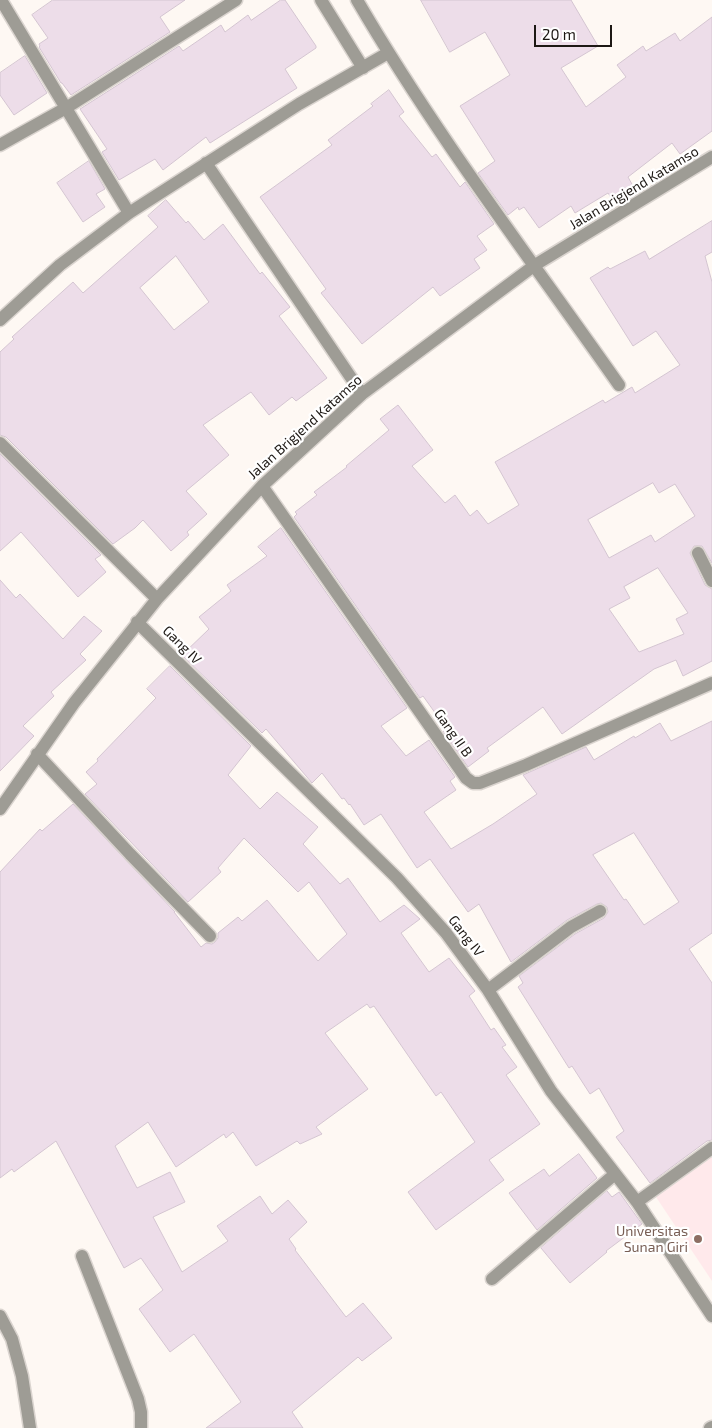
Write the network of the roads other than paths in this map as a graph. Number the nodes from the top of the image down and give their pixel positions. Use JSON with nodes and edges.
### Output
{"nodes":[{"id":1,"x":236,"y":0,"type":"edge"},
{"id":2,"x":321,"y":0,"type":"edge"},
{"id":3,"x":357,"y":0,"type":"edge"},
{"id":4,"x":5,"y":4,"type":"edge"},
{"id":5,"x":388,"y":53,"type":"junction"},
{"id":6,"x":363,"y":68,"type":"junction"},
{"id":7,"x":66,"y":108,"type":"junction"},
{"id":8,"x":0,"y":145,"type":"edge"},
{"id":9,"x":712,"y":158,"type":"edge"},
{"id":10,"x":206,"y":163,"type":"junction"},
{"id":11,"x":129,"y":213,"type":"junction"},
{"id":12,"x":535,"y":265,"type":"junction"},
{"id":13,"x":0,"y":320,"type":"edge"},
{"id":14,"x":619,"y":385,"type":"dead end"},
{"id":15,"x":362,"y":394,"type":"junction"},
{"id":16,"x":0,"y":443,"type":"edge"},
{"id":17,"x":262,"y":486,"type":"junction"},
{"id":18,"x":698,"y":553,"type":"dead end"},
{"id":19,"x":712,"y":580,"type":"edge"},
{"id":20,"x":157,"y":599,"type":"junction"},
{"id":21,"x":137,"y":622,"type":"junction"},
{"id":22,"x":712,"y":683,"type":"edge"},
{"id":23,"x":37,"y":754,"type":"junction"},
{"id":24,"x":0,"y":809,"type":"edge"},
{"id":25,"x":600,"y":911,"type":"dead end"},
{"id":26,"x":210,"y":936,"type":"dead end"},
{"id":27,"x":488,"y":990,"type":"junction"},
{"id":28,"x":712,"y":1148,"type":"edge"},
{"id":29,"x":615,"y":1174,"type":"junction"},
{"id":30,"x":636,"y":1202,"type":"junction"},
{"id":31,"x":82,"y":1256,"type":"dead end"},
{"id":32,"x":492,"y":1279,"type":"dead end"},
{"id":33,"x":0,"y":1316,"type":"edge"},
{"id":34,"x":712,"y":1316,"type":"edge"},
{"id":35,"x":30,"y":1428,"type":"edge"},
{"id":36,"x":141,"y":1428,"type":"edge"}],
"edges":[{"from":1,"to":7,"type":"street"},
{"from":2,"to":6,"type":"street"},
{"from":3,"to":5,"type":"street"},
{"from":4,"to":7,"type":"street"},
{"from":5,"to":6,"type":"street"},
{"from":5,"to":12,"type":"street"},
{"from":6,"to":10,"type":"street"},
{"from":7,"to":8,"type":"street"},
{"from":7,"to":11,"type":"street"},
{"from":9,"to":12,"type":"street","name":"Jalan Brigjend Katamso"},
{"from":10,"to":11,"type":"street"},
{"from":10,"to":15,"type":"street"},
{"from":11,"to":13,"type":"street"},
{"from":12,"to":14,"type":"street"},
{"from":12,"to":15,"type":"street","name":"Jalan Brigjend Katamso"},
{"from":15,"to":17,"type":"street","name":"Jalan Brigjend Katamso"},
{"from":16,"to":20,"type":"street"},
{"from":17,"to":20,"type":"street","name":"Jalan Brigjend Katamso"},
{"from":17,"to":22,"type":"street","name":"Gang II B"},
{"from":18,"to":19,"type":"street"},
{"from":20,"to":21,"type":"street","name":"Jalan Brigjend Katamso"},
{"from":21,"to":23,"type":"street","name":"Jalan Brigjend Katamso"},
{"from":21,"to":27,"type":"street","name":"Gang IV"},
{"from":23,"to":24,"type":"street","name":"Jalan Brigjend Katamso"},
{"from":23,"to":26,"type":"street"},
{"from":25,"to":27,"type":"street"},
{"from":27,"to":29,"type":"street","name":"Gang IV"},
{"from":28,"to":30,"type":"street"},
{"from":29,"to":30,"type":"street","name":"Gang IV"},
{"from":29,"to":32,"type":"street"},
{"from":30,"to":34,"type":"street","name":"Gang IV"},
{"from":31,"to":36,"type":"street"},
{"from":33,"to":35,"type":"street"}]}
